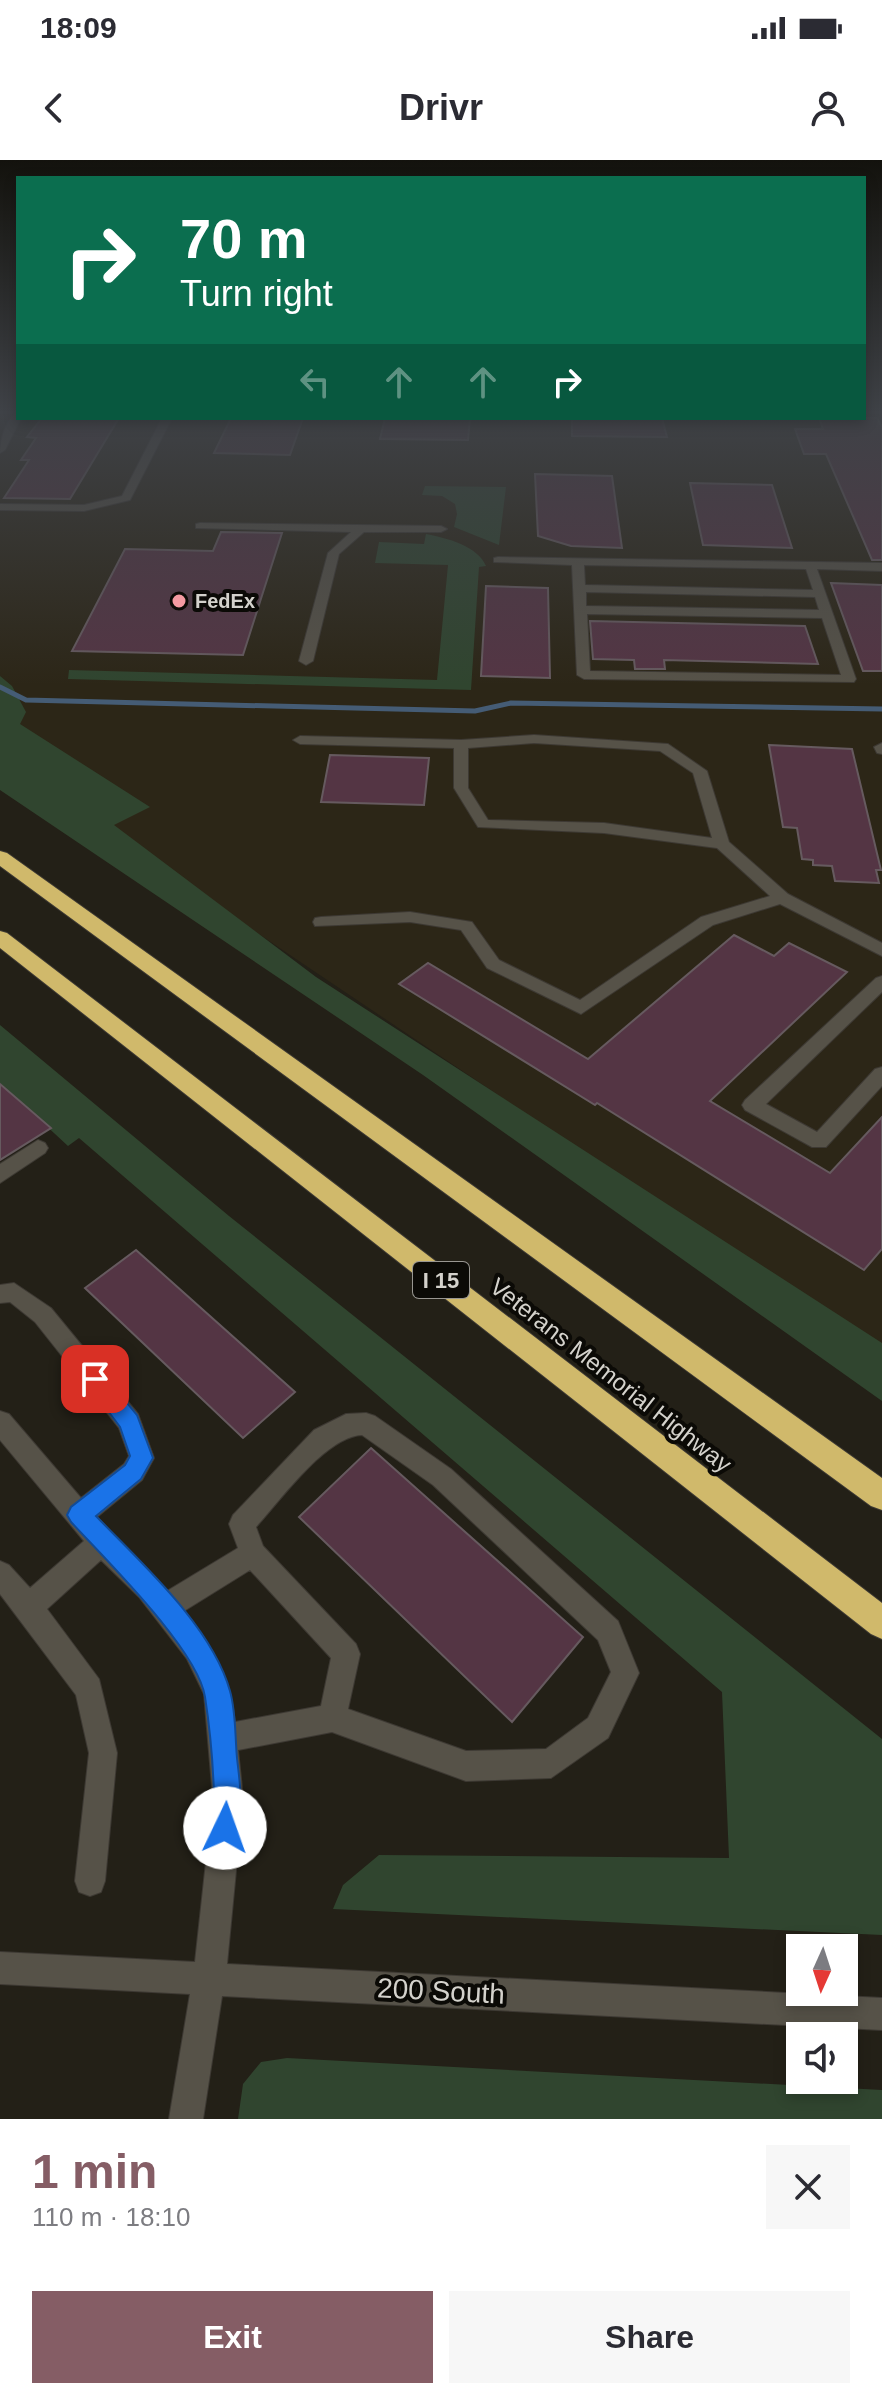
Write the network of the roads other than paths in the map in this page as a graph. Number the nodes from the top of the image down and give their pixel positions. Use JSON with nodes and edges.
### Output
{"nodes":[{"id":1,"x":107,"y":502,"type":"edge"},
{"id":2,"x":0,"y":507,"type":"edge"},
{"id":3,"x":200,"y":526,"type":"dead end"},
{"id":4,"x":361,"y":529,"type":"junction"},
{"id":5,"x":441,"y":529,"type":"dead end"},
{"id":6,"x":498,"y":560,"type":"dead end"},
{"id":7,"x":578,"y":562,"type":"junction"},
{"id":8,"x":810,"y":565,"type":"junction"},
{"id":9,"x":882,"y":567,"type":"edge"},
{"id":10,"x":579,"y":588,"type":"junction"},
{"id":11,"x":820,"y":594,"type":"junction"},
{"id":12,"x":581,"y":610,"type":"junction"},
{"id":13,"x":827,"y":614,"type":"junction"},
{"id":14,"x":306,"y":661,"type":"dead end"},
{"id":15,"x":300,"y":740,"type":"dead end"},
{"id":16,"x":461,"y":744,"type":"junction"},
{"id":17,"x":722,"y":844,"type":"junction"},
{"id":18,"x":0,"y":857,"type":"edge"},
{"id":19,"x":782,"y":898,"type":"junction"},
{"id":20,"x":321,"y":922,"type":"dead end"},
{"id":21,"x":0,"y":938,"type":"edge"},
{"id":22,"x":882,"y":950,"type":"edge"},
{"id":23,"x":882,"y":982,"type":"edge"},
{"id":24,"x":882,"y":1074,"type":"edge"},
{"id":25,"x":38,"y":1148,"type":"dead end"},
{"id":26,"x":0,"y":1175,"type":"edge"},
{"id":27,"x":0,"y":1294,"type":"edge"},
{"id":28,"x":0,"y":1422,"type":"edge"},
{"id":29,"x":882,"y":1496,"type":"edge"},
{"id":30,"x":79,"y":1515,"type":"junction"},
{"id":31,"x":102,"y":1542,"type":"junction"},
{"id":32,"x":253,"y":1554,"type":"junction"},
{"id":33,"x":0,"y":1574,"type":"edge"},
{"id":34,"x":29,"y":1607,"type":"junction"},
{"id":35,"x":164,"y":1608,"type":"junction"},
{"id":36,"x":882,"y":1623,"type":"edge"},
{"id":37,"x":332,"y":1718,"type":"junction"},
{"id":38,"x":222,"y":1739,"type":"junction"},
{"id":39,"x":90,"y":1881,"type":"dead end"},
{"id":40,"x":0,"y":1968,"type":"edge"},
{"id":41,"x":209,"y":1979,"type":"junction"},
{"id":42,"x":882,"y":2014,"type":"edge"},
{"id":43,"x":186,"y":2119,"type":"edge"}],
"edges":[{"from":1,"to":2,"type":"street"},
{"from":3,"to":4,"type":"street"},
{"from":4,"to":5,"type":"street"},
{"from":4,"to":14,"type":"street"},
{"from":6,"to":7,"type":"street"},
{"from":7,"to":8,"type":"street"},
{"from":7,"to":10,"type":"street"},
{"from":8,"to":9,"type":"street"},
{"from":8,"to":11,"type":"street"},
{"from":10,"to":11,"type":"street"},
{"from":10,"to":12,"type":"street"},
{"from":11,"to":13,"type":"street"},
{"from":12,"to":13,"type":"street"},
{"from":12,"to":13,"type":"street"},
{"from":15,"to":16,"type":"street"},
{"from":16,"to":17,"type":"street"},
{"from":16,"to":17,"type":"street"},
{"from":17,"to":19,"type":"street"},
{"from":18,"to":29,"type":"highway"},
{"from":19,"to":20,"type":"street"},
{"from":19,"to":22,"type":"street"},
{"from":21,"to":36,"type":"highway","name":"Veterans Memorial Highway","number":"I 15"},
{"from":23,"to":24,"type":"street"},
{"from":25,"to":26,"type":"street"},
{"from":27,"to":30,"type":"street"},
{"from":28,"to":30,"type":"street"},
{"from":30,"to":31,"type":"street"},
{"from":31,"to":34,"type":"street"},
{"from":31,"to":35,"type":"street"},
{"from":32,"to":35,"type":"street"},
{"from":32,"to":37,"type":"street"},
{"from":32,"to":37,"type":"street"},
{"from":33,"to":34,"type":"street"},
{"from":34,"to":39,"type":"street"},
{"from":35,"to":38,"type":"street"},
{"from":37,"to":38,"type":"street"},
{"from":38,"to":41,"type":"street"},
{"from":40,"to":41,"type":"street","name":"200 South"},
{"from":41,"to":42,"type":"street","name":"200 South"},
{"from":41,"to":43,"type":"street"}]}
